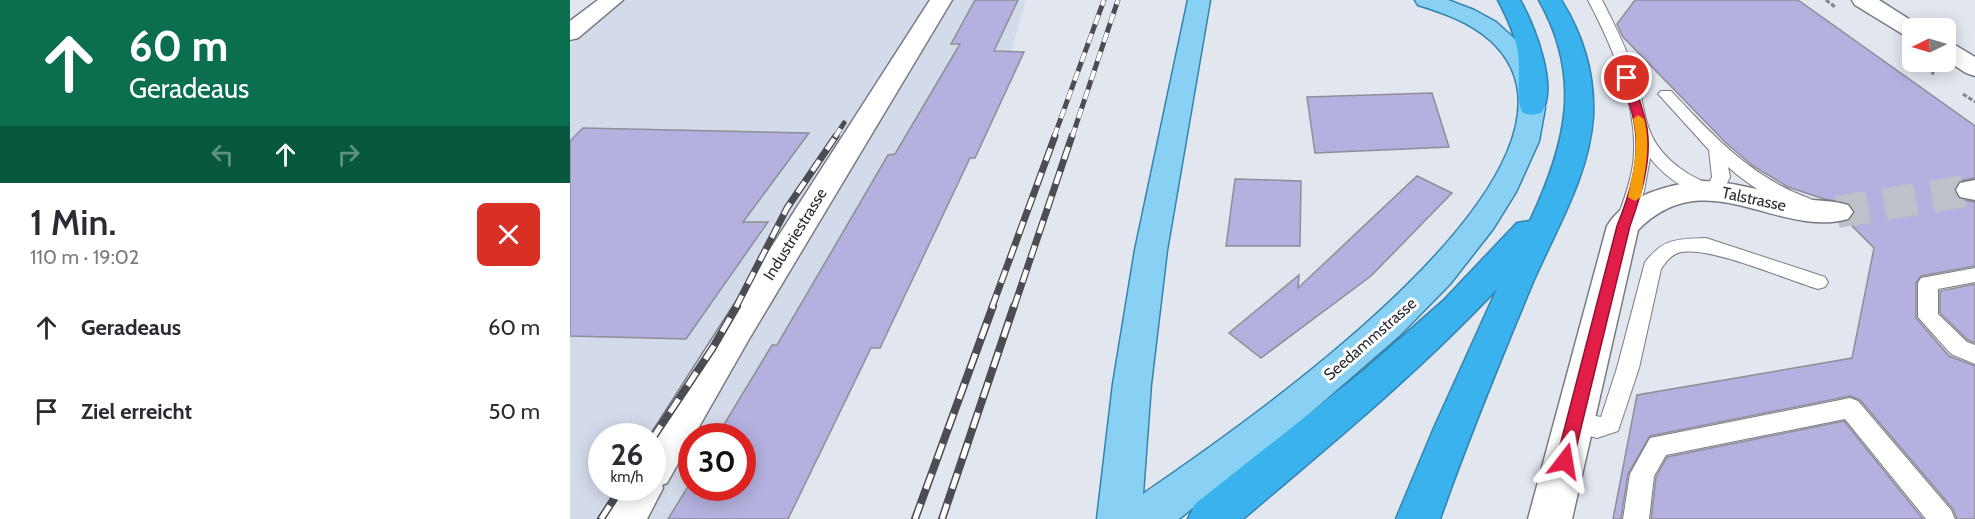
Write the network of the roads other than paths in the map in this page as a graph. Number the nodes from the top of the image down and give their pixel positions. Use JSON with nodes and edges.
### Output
{"nodes":[{"id":1,"x":612,"y":0,"type":"edge"},
{"id":2,"x":941,"y":0,"type":"edge"},
{"id":3,"x":1199,"y":0,"type":"edge"},
{"id":4,"x":1426,"y":0,"type":"edge"},
{"id":5,"x":1509,"y":0,"type":"edge"},
{"id":6,"x":1550,"y":0,"type":"edge"},
{"id":7,"x":1595,"y":0,"type":"edge"},
{"id":8,"x":1863,"y":0,"type":"edge"},
{"id":9,"x":1902,"y":24,"type":"edge"},
{"id":10,"x":570,"y":33,"type":"edge"},
{"id":11,"x":1956,"y":56,"type":"edge"},
{"id":12,"x":1975,"y":68,"type":"edge"},
{"id":13,"x":1666,"y":93,"type":"dead end"},
{"id":14,"x":1532,"y":107,"type":"junction"},
{"id":15,"x":1641,"y":129,"type":"junction"},
{"id":16,"x":1717,"y":150,"type":"junction"},
{"id":17,"x":1715,"y":191,"type":"junction"},
{"id":18,"x":1557,"y":193,"type":"junction"},
{"id":19,"x":1837,"y":212,"type":"joint"},
{"id":20,"x":1623,"y":226,"type":"junction"},
{"id":21,"x":1975,"y":275,"type":"edge"},
{"id":22,"x":1818,"y":282,"type":"dead end"},
{"id":23,"x":1975,"y":354,"type":"edge"},
{"id":24,"x":1574,"y":422,"type":"junction"},
{"id":25,"x":666,"y":446,"type":"edge"},
{"id":26,"x":634,"y":501,"type":"edge"},
{"id":27,"x":1156,"y":510,"type":"edge"},
{"id":28,"x":623,"y":519,"type":"edge"},
{"id":29,"x":1119,"y":519,"type":"edge"},
{"id":30,"x":1210,"y":519,"type":"edge"},
{"id":31,"x":1418,"y":519,"type":"edge"},
{"id":32,"x":1551,"y":519,"type":"edge"},
{"id":33,"x":1636,"y":519,"type":"edge"},
{"id":34,"x":1942,"y":519,"type":"edge"}],
"edges":[{"from":1,"to":10,"type":"street"},
{"from":2,"to":25,"type":"street","name":"Industriestrasse"},
{"from":3,"to":29,"type":"main road"},
{"from":4,"to":14,"type":"main road"},
{"from":5,"to":14,"type":"highway"},
{"from":6,"to":18,"type":"highway"},
{"from":7,"to":15,"type":"lane"},
{"from":8,"to":9,"type":"street"},
{"from":11,"to":12,"type":"street"},
{"from":13,"to":16,"type":"lane"},
{"from":14,"to":27,"type":"main road","name":"Seedammstrasse"},
{"from":15,"to":17,"type":"lane"},
{"from":15,"to":20,"type":"lane"},
{"from":16,"to":17,"type":"lane"},
{"from":16,"to":19,"type":"lane"},
{"from":17,"to":19,"type":"street","name":"Talstrasse"},
{"from":17,"to":20,"type":"street","name":"Talstrasse"},
{"from":18,"to":30,"type":"highway"},
{"from":18,"to":31,"type":"highway"},
{"from":20,"to":24,"type":"street"},
{"from":21,"to":23,"type":"lane"},
{"from":22,"to":24,"type":"lane"},
{"from":24,"to":32,"type":"street"},
{"from":26,"to":28,"type":"street"},
{"from":33,"to":34,"type":"lane"}]}
